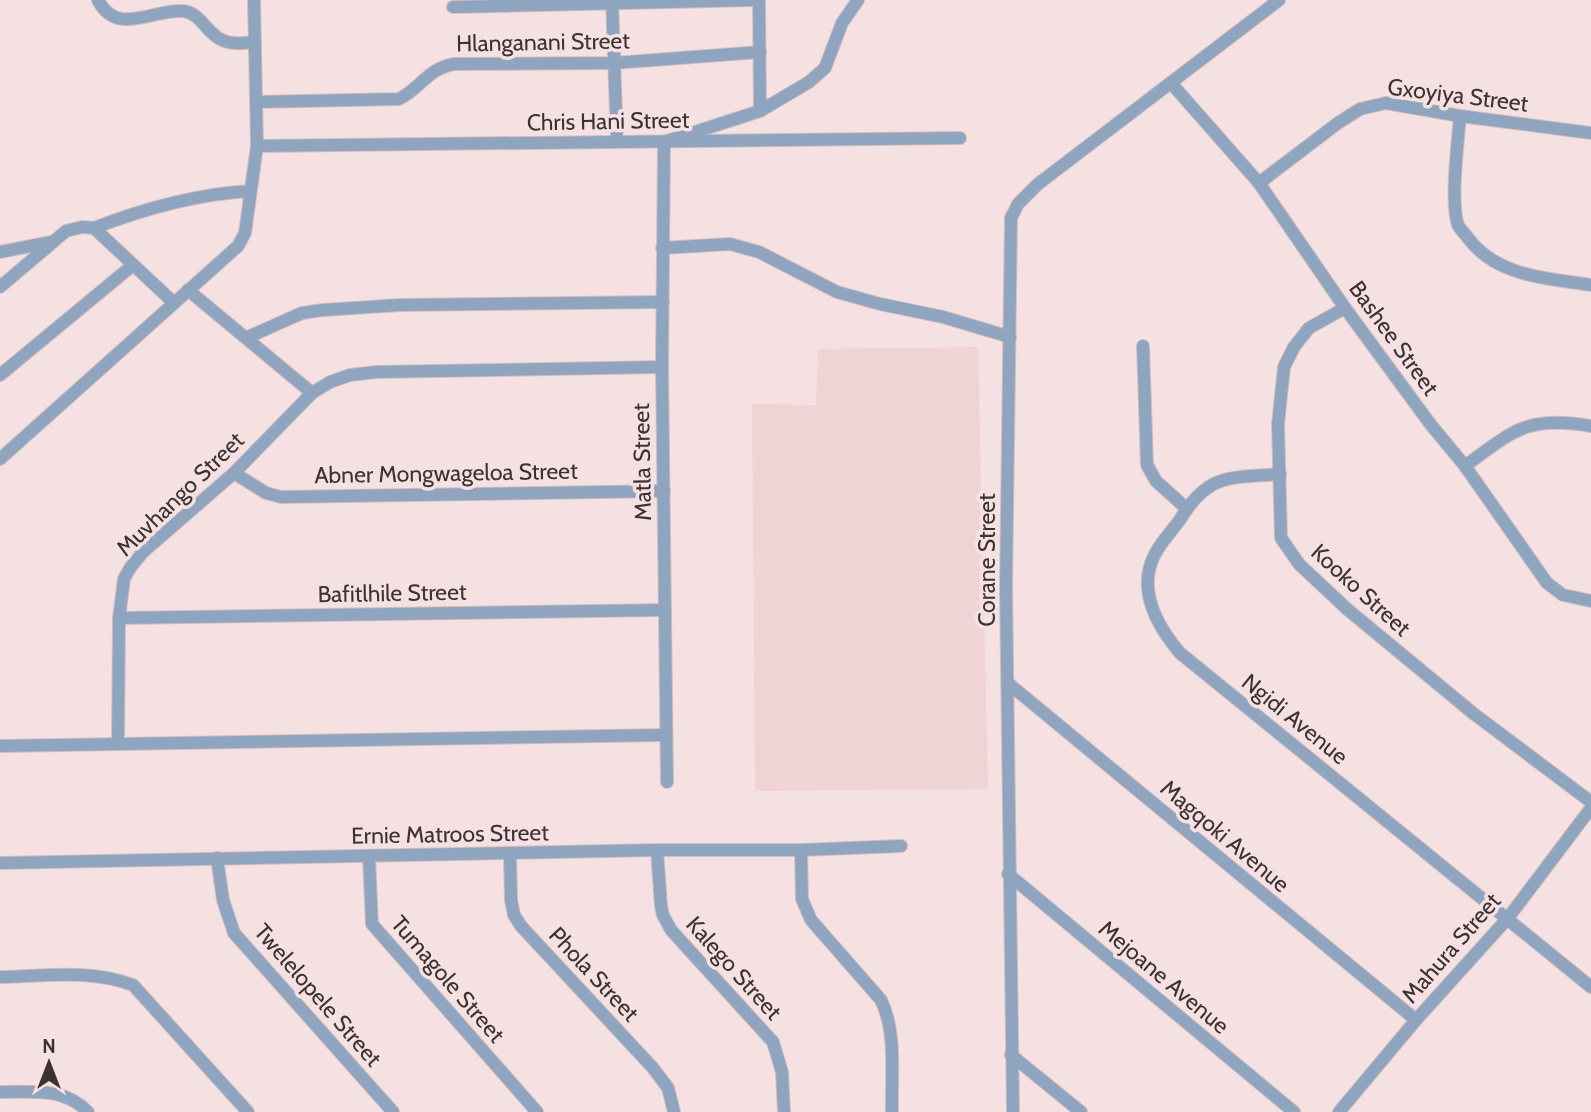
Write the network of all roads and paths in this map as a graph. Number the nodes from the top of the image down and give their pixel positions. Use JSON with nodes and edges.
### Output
{"nodes":[{"id":1,"x":98,"y":0,"type":"edge"},
{"id":2,"x":254,"y":0,"type":"edge"},
{"id":3,"x":754,"y":0,"type":"edge"},
{"id":4,"x":759,"y":0,"type":"edge"},
{"id":5,"x":858,"y":0,"type":"edge"},
{"id":6,"x":1279,"y":0,"type":"edge"},
{"id":7,"x":612,"y":2,"type":"edge"},
{"id":8,"x":453,"y":6,"type":"dead end"},
{"id":9,"x":255,"y":42,"type":"junction"},
{"id":10,"x":760,"y":52,"type":"junction"},
{"id":11,"x":614,"y":63,"type":"junction"},
{"id":12,"x":1171,"y":83,"type":"junction"},
{"id":13,"x":256,"y":102,"type":"junction"},
{"id":14,"x":760,"y":111,"type":"junction"},
{"id":15,"x":1460,"y":116,"type":"junction"},
{"id":16,"x":1591,"y":133,"type":"edge"},
{"id":17,"x":960,"y":138,"type":"dead end"},
{"id":18,"x":617,"y":142,"type":"junction"},
{"id":19,"x":664,"y":142,"type":"junction"},
{"id":20,"x":257,"y":146,"type":"junction"},
{"id":21,"x":1259,"y":183,"type":"junction"},
{"id":22,"x":250,"y":191,"type":"junction"},
{"id":23,"x":94,"y":228,"type":"junction"},
{"id":24,"x":52,"y":242,"type":"junction"},
{"id":25,"x":662,"y":248,"type":"junction"},
{"id":26,"x":0,"y":252,"type":"edge"},
{"id":27,"x":133,"y":265,"type":"junction"},
{"id":28,"x":1591,"y":285,"type":"edge"},
{"id":29,"x":0,"y":287,"type":"edge"},
{"id":30,"x":188,"y":290,"type":"junction"},
{"id":31,"x":173,"y":302,"type":"junction"},
{"id":32,"x":663,"y":302,"type":"junction"},
{"id":33,"x":1345,"y":308,"type":"junction"},
{"id":34,"x":1010,"y":337,"type":"junction"},
{"id":35,"x":248,"y":338,"type":"junction"},
{"id":36,"x":1143,"y":346,"type":"dead end"},
{"id":37,"x":662,"y":367,"type":"junction"},
{"id":38,"x":0,"y":375,"type":"edge"},
{"id":39,"x":312,"y":393,"type":"junction"},
{"id":40,"x":1591,"y":426,"type":"edge"},
{"id":41,"x":0,"y":459,"type":"edge"},
{"id":42,"x":1465,"y":466,"type":"junction"},
{"id":43,"x":234,"y":473,"type":"junction"},
{"id":44,"x":1280,"y":474,"type":"junction"},
{"id":45,"x":664,"y":491,"type":"junction"},
{"id":46,"x":1187,"y":509,"type":"junction"},
{"id":47,"x":1591,"y":601,"type":"edge"},
{"id":48,"x":665,"y":610,"type":"junction"},
{"id":49,"x":119,"y":618,"type":"junction"},
{"id":50,"x":1009,"y":684,"type":"junction"},
{"id":51,"x":666,"y":735,"type":"junction"},
{"id":52,"x":118,"y":744,"type":"junction"},
{"id":53,"x":0,"y":746,"type":"edge"},
{"id":54,"x":667,"y":782,"type":"dead end"},
{"id":55,"x":1591,"y":802,"type":"edge"},
{"id":56,"x":1591,"y":807,"type":"edge"},
{"id":57,"x":901,"y":846,"type":"dead end"},
{"id":58,"x":657,"y":850,"type":"junction"},
{"id":59,"x":801,"y":850,"type":"junction"},
{"id":60,"x":510,"y":854,"type":"junction"},
{"id":61,"x":369,"y":857,"type":"junction"},
{"id":62,"x":217,"y":858,"type":"junction"},
{"id":63,"x":0,"y":863,"type":"edge"},
{"id":64,"x":1008,"y":874,"type":"junction"},
{"id":65,"x":1508,"y":918,"type":"junction"},
{"id":66,"x":0,"y":977,"type":"edge"},
{"id":67,"x":1591,"y":987,"type":"edge"},
{"id":68,"x":1416,"y":1020,"type":"junction"},
{"id":69,"x":1011,"y":1055,"type":"junction"},
{"id":70,"x":0,"y":1093,"type":"edge"},
{"id":71,"x":88,"y":1112,"type":"edge"},
{"id":72,"x":248,"y":1112,"type":"edge"},
{"id":73,"x":393,"y":1112,"type":"edge"},
{"id":74,"x":537,"y":1112,"type":"edge"},
{"id":75,"x":674,"y":1112,"type":"edge"},
{"id":76,"x":784,"y":1112,"type":"edge"},
{"id":77,"x":892,"y":1112,"type":"edge"},
{"id":78,"x":1013,"y":1112,"type":"edge"},
{"id":79,"x":1081,"y":1112,"type":"edge"},
{"id":80,"x":1294,"y":1112,"type":"edge"},
{"id":81,"x":1339,"y":1112,"type":"edge"}],
"edges":[{"from":1,"to":9,"type":"street"},
{"from":2,"to":9,"type":"street"},
{"from":3,"to":7,"type":"street","name":"Hlanganani Street"},
{"from":4,"to":10,"type":"street"},
{"from":5,"to":14,"type":"street"},
{"from":6,"to":12,"type":"street","name":"Corane Street"},
{"from":7,"to":8,"type":"street","name":"Hlanganani Street"},
{"from":7,"to":11,"type":"street"},
{"from":9,"to":13,"type":"street"},
{"from":10,"to":11,"type":"street","name":"Hlanganani Street"},
{"from":10,"to":14,"type":"street"},
{"from":11,"to":13,"type":"street","name":"Hlanganani Street"},
{"from":11,"to":18,"type":"street"},
{"from":12,"to":21,"type":"street","name":"Bashee Street"},
{"from":12,"to":34,"type":"street","name":"Corane Street"},
{"from":13,"to":20,"type":"street"},
{"from":14,"to":19,"type":"street"},
{"from":15,"to":16,"type":"street","name":"Gxoyiya Street"},
{"from":15,"to":21,"type":"street","name":"Gxoyiya Street"},
{"from":15,"to":28,"type":"street"},
{"from":17,"to":19,"type":"street","name":"Chris Hani Street"},
{"from":18,"to":19,"type":"street","name":"Chris Hani Street"},
{"from":18,"to":20,"type":"street","name":"Chris Hani Street"},
{"from":19,"to":25,"type":"street","name":"Matla Street"},
{"from":20,"to":22,"type":"street"},
{"from":21,"to":33,"type":"street","name":"Bashee Street"},
{"from":22,"to":23,"type":"street"},
{"from":22,"to":30,"type":"street"},
{"from":23,"to":24,"type":"street"},
{"from":23,"to":27,"type":"street"},
{"from":24,"to":26,"type":"street"},
{"from":24,"to":29,"type":"street"},
{"from":25,"to":32,"type":"street","name":"Matla Street"},
{"from":25,"to":34,"type":"street"},
{"from":27,"to":31,"type":"street"},
{"from":27,"to":38,"type":"street"},
{"from":30,"to":31,"type":"street"},
{"from":30,"to":35,"type":"street"},
{"from":31,"to":41,"type":"street"},
{"from":32,"to":35,"type":"street"},
{"from":32,"to":37,"type":"street","name":"Matla Street"},
{"from":33,"to":42,"type":"street","name":"Bashee Street"},
{"from":33,"to":44,"type":"street","name":"Kooko Street"},
{"from":34,"to":50,"type":"street","name":"Corane Street"},
{"from":35,"to":39,"type":"street"},
{"from":36,"to":46,"type":"street"},
{"from":37,"to":39,"type":"street","name":"Muvhango Street"},
{"from":37,"to":45,"type":"street","name":"Matla Street"},
{"from":39,"to":43,"type":"street","name":"Muvhango Street"},
{"from":40,"to":42,"type":"street"},
{"from":42,"to":47,"type":"street","name":"Bashee Street"},
{"from":43,"to":45,"type":"street","name":"Abner Mongwageloa Street"},
{"from":43,"to":49,"type":"street","name":"Muvhango Street"},
{"from":44,"to":46,"type":"street","name":"Ngidi Avenue"},
{"from":44,"to":55,"type":"street","name":"Kooko Street"},
{"from":45,"to":48,"type":"street","name":"Matla Street"},
{"from":46,"to":65,"type":"street","name":"Ngidi Avenue"},
{"from":48,"to":49,"type":"street","name":"Bafitlhile Street"},
{"from":48,"to":51,"type":"street","name":"Matla Street"},
{"from":49,"to":52,"type":"street","name":"Muvhango Street"},
{"from":50,"to":64,"type":"street","name":"Corane Street"},
{"from":50,"to":68,"type":"street","name":"Magqoki Avenue"},
{"from":51,"to":52,"type":"street"},
{"from":51,"to":54,"type":"street","name":"Matla Street"},
{"from":52,"to":53,"type":"street"},
{"from":56,"to":65,"type":"street","name":"Mahura Street"},
{"from":57,"to":59,"type":"street","name":"Ernie Matroos Street"},
{"from":58,"to":59,"type":"street","name":"Ernie Matroos Street"},
{"from":58,"to":60,"type":"street","name":"Ernie Matroos Street"},
{"from":58,"to":76,"type":"street","name":"Kalego Street"},
{"from":59,"to":77,"type":"street"},
{"from":60,"to":61,"type":"street","name":"Ernie Matroos Street"},
{"from":60,"to":75,"type":"street","name":"Phola Street"},
{"from":61,"to":62,"type":"street","name":"Ernie Matroos Street"},
{"from":61,"to":74,"type":"street","name":"Tumagole Street"},
{"from":62,"to":63,"type":"street","name":"Ernie Matroos Street"},
{"from":62,"to":73,"type":"street","name":"Twelelopele Street"},
{"from":64,"to":69,"type":"street","name":"Corane Street"},
{"from":64,"to":80,"type":"street","name":"Mejoane Avenue"},
{"from":65,"to":67,"type":"street","name":"Ngidi Avenue"},
{"from":65,"to":68,"type":"street","name":"Mahura Street"},
{"from":66,"to":72,"type":"street"},
{"from":68,"to":81,"type":"street","name":"Mahura Street"},
{"from":69,"to":78,"type":"street","name":"Corane Street"},
{"from":69,"to":79,"type":"street"},
{"from":70,"to":71,"type":"street"}]}
